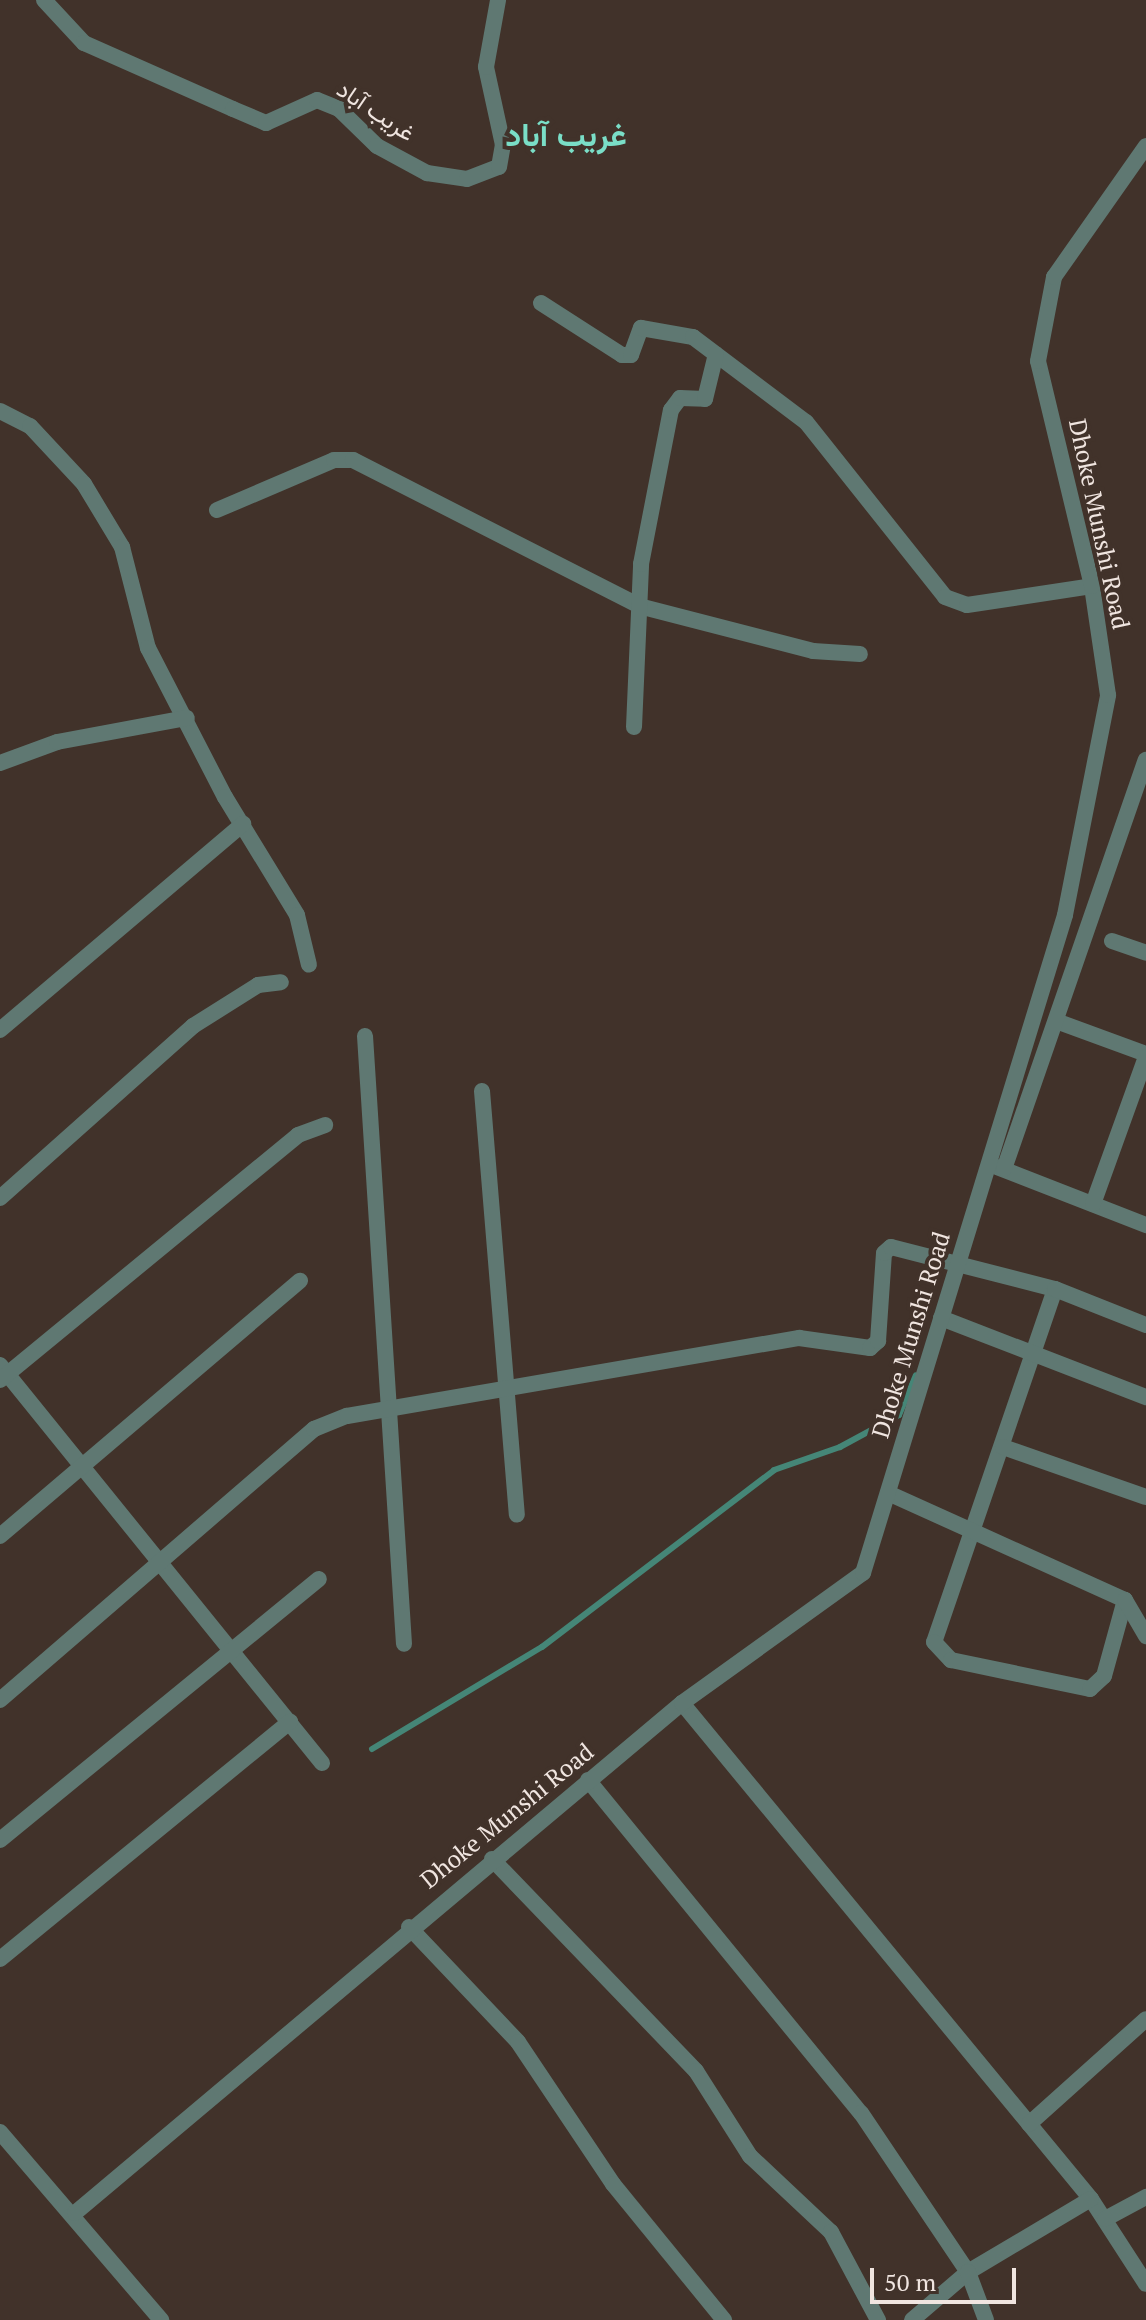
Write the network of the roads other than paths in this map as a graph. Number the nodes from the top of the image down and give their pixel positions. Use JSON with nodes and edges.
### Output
{"nodes":[{"id":1,"x":44,"y":0,"type":"edge"},
{"id":2,"x":498,"y":0,"type":"edge"},
{"id":3,"x":1146,"y":146,"type":"edge"},
{"id":4,"x":541,"y":303,"type":"dead end"},
{"id":5,"x":716,"y":354,"type":"junction"},
{"id":6,"x":0,"y":411,"type":"edge"},
{"id":7,"x":217,"y":510,"type":"dead end"},
{"id":8,"x":1092,"y":586,"type":"junction"},
{"id":9,"x":639,"y":606,"type":"junction"},
{"id":10,"x":860,"y":654,"type":"dead end"},
{"id":11,"x":187,"y":718,"type":"junction"},
{"id":12,"x":634,"y":727,"type":"dead end"},
{"id":13,"x":1146,"y":760,"type":"edge"},
{"id":14,"x":0,"y":763,"type":"edge"},
{"id":15,"x":243,"y":824,"type":"junction"},
{"id":16,"x":1112,"y":941,"type":"dead end"},
{"id":17,"x":1146,"y":953,"type":"edge"},
{"id":18,"x":309,"y":965,"type":"dead end"},
{"id":19,"x":281,"y":982,"type":"dead end"},
{"id":20,"x":1056,"y":1021,"type":"junction"},
{"id":21,"x":0,"y":1030,"type":"edge"},
{"id":22,"x":365,"y":1036,"type":"dead end"},
{"id":23,"x":1146,"y":1056,"type":"edge"},
{"id":24,"x":482,"y":1091,"type":"dead end"},
{"id":25,"x":325,"y":1125,"type":"dead end"},
{"id":26,"x":996,"y":1166,"type":"junction"},
{"id":27,"x":0,"y":1198,"type":"edge"},
{"id":28,"x":1093,"y":1204,"type":"junction"},
{"id":29,"x":1146,"y":1225,"type":"edge"},
{"id":30,"x":958,"y":1261,"type":"junction"},
{"id":31,"x":300,"y":1281,"type":"dead end"},
{"id":32,"x":1055,"y":1289,"type":"junction"},
{"id":33,"x":941,"y":1318,"type":"junction"},
{"id":34,"x":1146,"y":1325,"type":"edge"},
{"id":35,"x":1036,"y":1351,"type":"junction"},
{"id":36,"x":3,"y":1373,"type":"edge"},
{"id":37,"x":502,"y":1388,"type":"junction"},
{"id":38,"x":1146,"y":1397,"type":"edge"},
{"id":39,"x":387,"y":1408,"type":"junction"},
{"id":40,"x":1003,"y":1447,"type":"junction"},
{"id":41,"x":84,"y":1464,"type":"junction"},
{"id":42,"x":888,"y":1493,"type":"junction"},
{"id":43,"x":1146,"y":1497,"type":"edge"},
{"id":44,"x":517,"y":1515,"type":"dead end"},
{"id":45,"x":973,"y":1529,"type":"junction"},
{"id":46,"x":0,"y":1536,"type":"edge"},
{"id":47,"x":159,"y":1558,"type":"junction"},
{"id":48,"x":319,"y":1579,"type":"dead end"},
{"id":49,"x":1125,"y":1600,"type":"junction"},
{"id":50,"x":1146,"y":1636,"type":"edge"},
{"id":51,"x":404,"y":1644,"type":"dead end"},
{"id":52,"x":232,"y":1650,"type":"junction"},
{"id":53,"x":0,"y":1700,"type":"edge"},
{"id":54,"x":682,"y":1703,"type":"junction"},
{"id":55,"x":290,"y":1722,"type":"junction"},
{"id":56,"x":322,"y":1763,"type":"dead end"},
{"id":57,"x":588,"y":1780,"type":"junction"},
{"id":58,"x":0,"y":1840,"type":"edge"},
{"id":59,"x":492,"y":1859,"type":"junction"},
{"id":60,"x":409,"y":1927,"type":"junction"},
{"id":61,"x":0,"y":1959,"type":"edge"},
{"id":62,"x":1146,"y":2019,"type":"edge"},
{"id":63,"x":1029,"y":2124,"type":"junction"},
{"id":64,"x":0,"y":2132,"type":"edge"},
{"id":65,"x":1146,"y":2197,"type":"edge"},
{"id":66,"x":1091,"y":2199,"type":"junction"},
{"id":67,"x":75,"y":2213,"type":"junction"},
{"id":68,"x":1105,"y":2219,"type":"junction"},
{"id":69,"x":968,"y":2272,"type":"junction"},
{"id":70,"x":1146,"y":2284,"type":"edge"},
{"id":71,"x":161,"y":2320,"type":"edge"},
{"id":72,"x":724,"y":2320,"type":"edge"},
{"id":73,"x":878,"y":2320,"type":"edge"},
{"id":74,"x":912,"y":2320,"type":"edge"},
{"id":75,"x":986,"y":2320,"type":"edge"}],
"edges":[{"from":1,"to":2,"type":"street","name":"غریب آباد"},
{"from":3,"to":8,"type":"street","name":"Dhoke Munshi Road"},
{"from":4,"to":5,"type":"street"},
{"from":5,"to":8,"type":"street"},
{"from":5,"to":9,"type":"street"},
{"from":6,"to":11,"type":"street"},
{"from":7,"to":9,"type":"street"},
{"from":8,"to":26,"type":"street","name":"Dhoke Munshi Road"},
{"from":9,"to":10,"type":"street"},
{"from":9,"to":12,"type":"street"},
{"from":11,"to":14,"type":"street"},
{"from":11,"to":15,"type":"street"},
{"from":13,"to":20,"type":"street"},
{"from":15,"to":18,"type":"street"},
{"from":15,"to":21,"type":"street"},
{"from":16,"to":17,"type":"street"},
{"from":19,"to":27,"type":"street"},
{"from":20,"to":23,"type":"street"},
{"from":20,"to":26,"type":"street"},
{"from":22,"to":39,"type":"street"},
{"from":23,"to":28,"type":"street"},
{"from":24,"to":37,"type":"street"},
{"from":25,"to":36,"type":"street"},
{"from":26,"to":28,"type":"street"},
{"from":26,"to":30,"type":"street","name":"Dhoke Munshi Road"},
{"from":28,"to":29,"type":"street"},
{"from":30,"to":32,"type":"street"},
{"from":30,"to":33,"type":"street","name":"Dhoke Munshi Road"},
{"from":30,"to":37,"type":"street"},
{"from":31,"to":41,"type":"street"},
{"from":32,"to":34,"type":"street"},
{"from":32,"to":35,"type":"street"},
{"from":33,"to":35,"type":"street"},
{"from":33,"to":42,"type":"street","name":"Dhoke Munshi Road"},
{"from":35,"to":38,"type":"street"},
{"from":35,"to":40,"type":"street"},
{"from":36,"to":41,"type":"street"},
{"from":37,"to":39,"type":"street"},
{"from":37,"to":44,"type":"street"},
{"from":39,"to":47,"type":"street"},
{"from":39,"to":51,"type":"street"},
{"from":40,"to":43,"type":"street"},
{"from":40,"to":45,"type":"street"},
{"from":41,"to":46,"type":"street"},
{"from":41,"to":47,"type":"street"},
{"from":42,"to":45,"type":"street"},
{"from":42,"to":54,"type":"street","name":"Dhoke Munshi Road"},
{"from":45,"to":49,"type":"street"},
{"from":45,"to":49,"type":"street"},
{"from":47,"to":52,"type":"street"},
{"from":47,"to":53,"type":"street"},
{"from":48,"to":52,"type":"street"},
{"from":49,"to":50,"type":"street"},
{"from":52,"to":55,"type":"street"},
{"from":52,"to":58,"type":"street"},
{"from":54,"to":57,"type":"street","name":"Dhoke Munshi Road"},
{"from":54,"to":63,"type":"street"},
{"from":55,"to":56,"type":"street"},
{"from":55,"to":61,"type":"street"},
{"from":57,"to":59,"type":"street","name":"Dhoke Munshi Road"},
{"from":57,"to":69,"type":"street"},
{"from":59,"to":60,"type":"street","name":"Dhoke Munshi Road"},
{"from":59,"to":73,"type":"street"},
{"from":60,"to":67,"type":"street","name":"Dhoke Munshi Road"},
{"from":60,"to":72,"type":"street"},
{"from":62,"to":63,"type":"street"},
{"from":63,"to":66,"type":"street"},
{"from":64,"to":67,"type":"street"},
{"from":65,"to":68,"type":"street"},
{"from":66,"to":68,"type":"street"},
{"from":66,"to":69,"type":"street"},
{"from":67,"to":71,"type":"street"},
{"from":68,"to":70,"type":"street"},
{"from":69,"to":74,"type":"street"},
{"from":69,"to":75,"type":"street"}]}
